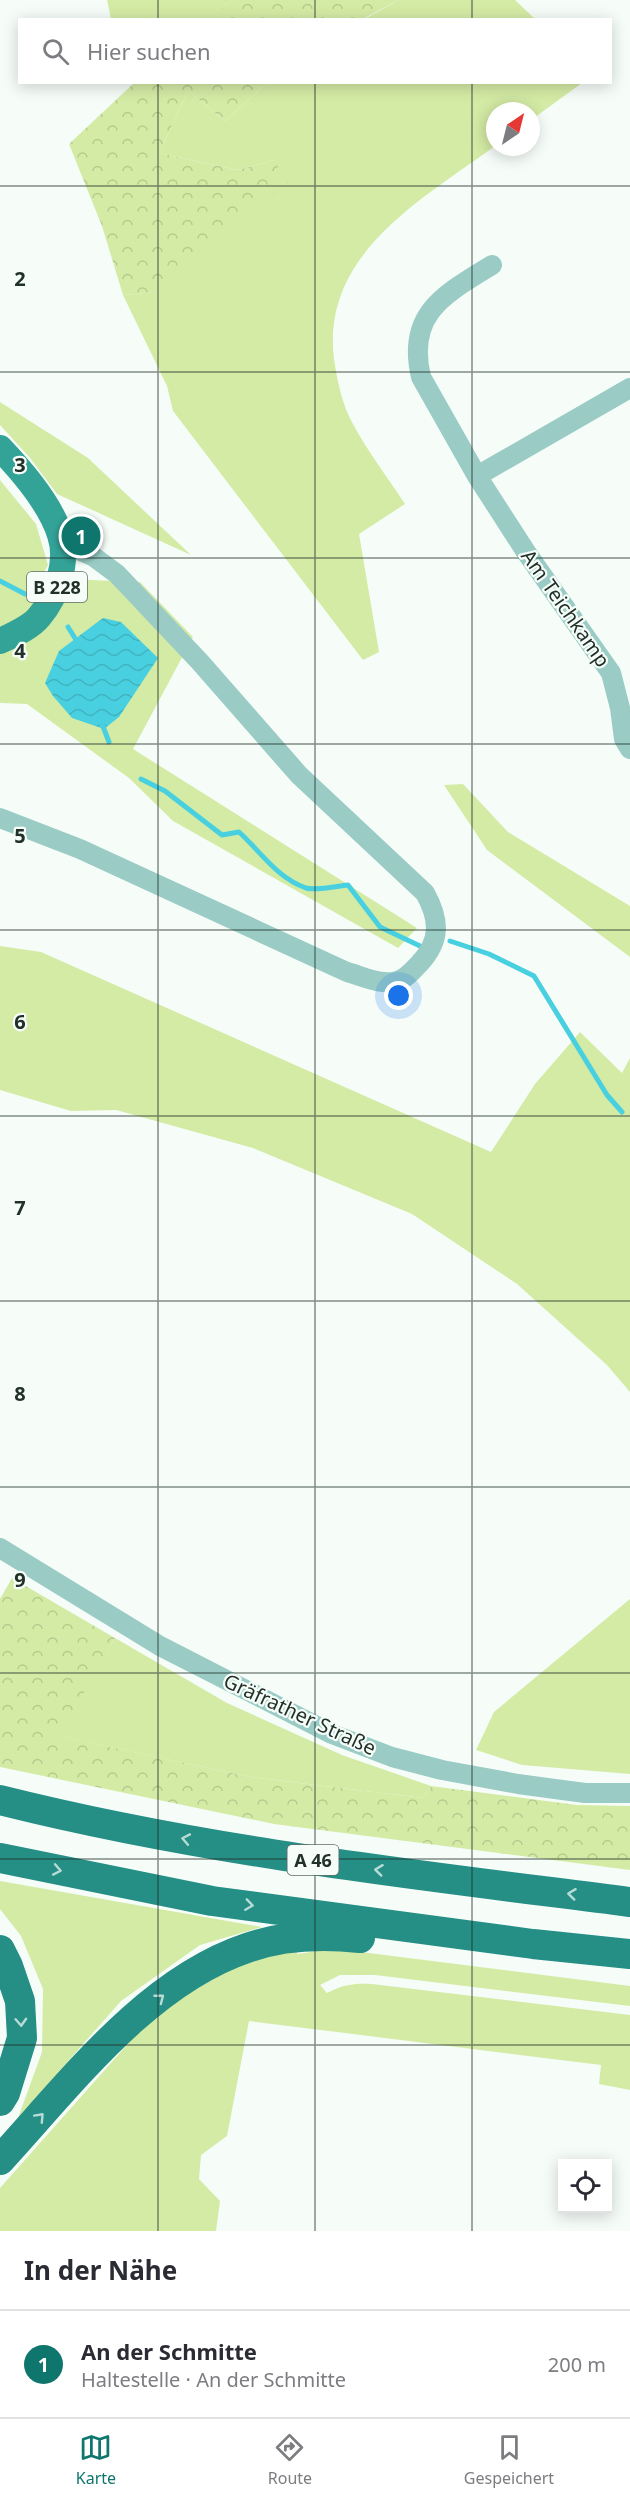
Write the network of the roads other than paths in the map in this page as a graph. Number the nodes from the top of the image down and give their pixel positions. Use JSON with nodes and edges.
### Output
{"nodes":[{"id":1,"x":492,"y":265,"type":"dead end"},
{"id":2,"x":630,"y":388,"type":"edge"},
{"id":3,"x":0,"y":448,"type":"edge"},
{"id":4,"x":477,"y":476,"type":"junction"},
{"id":5,"x":63,"y":543,"type":"junction"},
{"id":6,"x":0,"y":641,"type":"edge"},
{"id":7,"x":630,"y":749,"type":"edge"},
{"id":8,"x":0,"y":818,"type":"edge"},
{"id":9,"x":0,"y":1548,"type":"edge"},
{"id":10,"x":630,"y":1793,"type":"edge"},
{"id":11,"x":0,"y":1800,"type":"edge"},
{"id":12,"x":0,"y":1858,"type":"edge"},
{"id":13,"x":630,"y":1902,"type":"edge"},
{"id":14,"x":533,"y":1944,"type":"junction"},
{"id":15,"x":0,"y":1950,"type":"edge"},
{"id":16,"x":630,"y":1954,"type":"edge"},
{"id":17,"x":0,"y":2101,"type":"edge"},
{"id":18,"x":0,"y":2160,"type":"edge"}],
"edges":[{"from":1,"to":4,"type":"street","name":"Am Teichkamp"},
{"from":2,"to":4,"type":"street"},
{"from":3,"to":5,"type":"main road","number":"B 228"},
{"from":4,"to":7,"type":"street","name":"Am Teichkamp"},
{"from":5,"to":6,"type":"main road","number":"B 228"},
{"from":5,"to":8,"type":"street"},
{"from":9,"to":10,"type":"street","name":"Gräfrather Straße"},
{"from":13,"to":11,"type":"highway","number":"A 46","one_way":true},
{"from":12,"to":14,"type":"highway","one_way":true},
{"from":14,"to":16,"type":"highway"},
{"from":18,"to":14,"type":"highway","one_way":true},
{"from":15,"to":17,"type":"highway","one_way":true}]}
